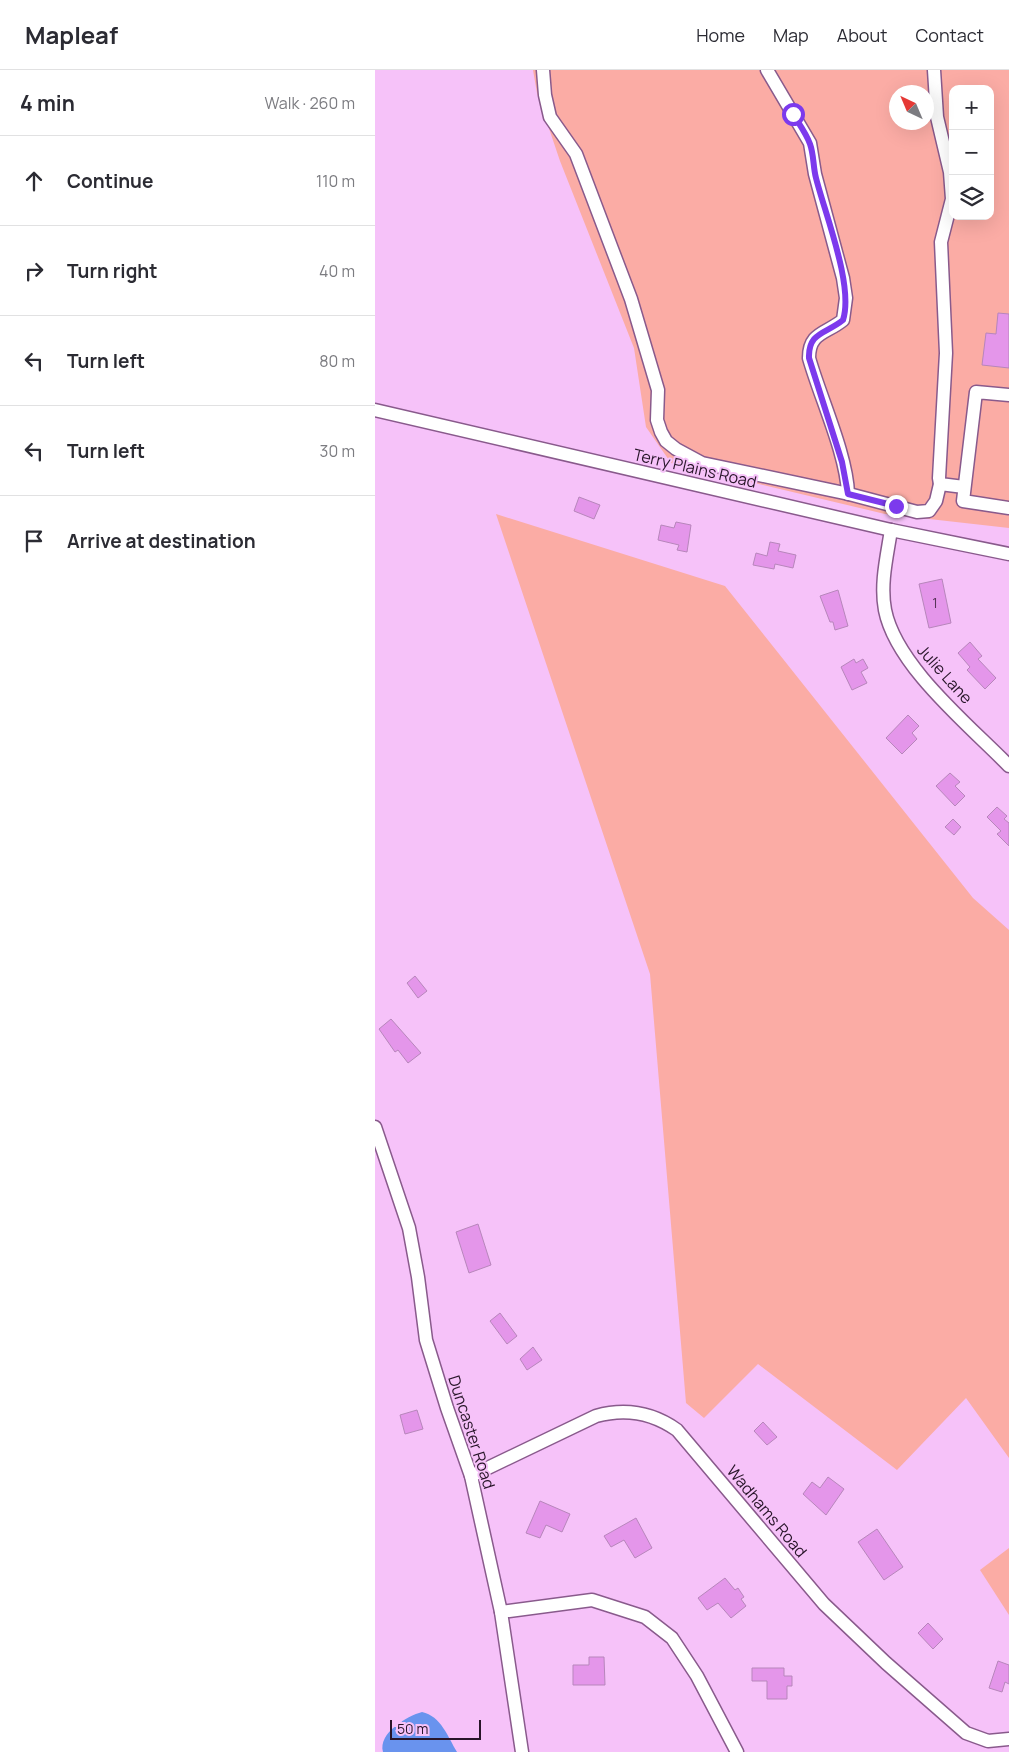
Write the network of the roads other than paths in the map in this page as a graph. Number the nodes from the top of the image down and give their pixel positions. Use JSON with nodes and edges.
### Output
{"nodes":[{"id":1,"x":543,"y":70,"type":"edge"},
{"id":2,"x":767,"y":70,"type":"edge"},
{"id":3,"x":934,"y":70,"type":"edge"},
{"id":4,"x":1009,"y":395,"type":"edge"},
{"id":5,"x":375,"y":410,"type":"edge"},
{"id":6,"x":940,"y":484,"type":"junction"},
{"id":7,"x":964,"y":487,"type":"junction"},
{"id":8,"x":848,"y":494,"type":"junction"},
{"id":9,"x":1009,"y":508,"type":"edge"},
{"id":10,"x":891,"y":530,"type":"junction"},
{"id":11,"x":1009,"y":554,"type":"edge"},
{"id":12,"x":1009,"y":766,"type":"edge"},
{"id":13,"x":375,"y":1127,"type":"edge"},
{"id":14,"x":471,"y":1476,"type":"junction"},
{"id":15,"x":501,"y":1612,"type":"junction"},
{"id":16,"x":1009,"y":1739,"type":"edge"},
{"id":17,"x":523,"y":1752,"type":"edge"},
{"id":18,"x":737,"y":1752,"type":"edge"}],
"edges":[{"from":1,"to":8,"type":"street"},
{"from":2,"to":8,"type":"street"},
{"from":3,"to":6,"type":"street"},
{"from":4,"to":7,"type":"street"},
{"from":5,"to":10,"type":"street","name":"Terry Plains Road"},
{"from":6,"to":7,"type":"street"},
{"from":6,"to":8,"type":"street"},
{"from":7,"to":9,"type":"street"},
{"from":10,"to":11,"type":"street","name":"Terry Plains Road"},
{"from":10,"to":12,"type":"street","name":"Julie Lane"},
{"from":13,"to":14,"type":"street","name":"Duncaster Road"},
{"from":14,"to":15,"type":"street","name":"Duncaster Road"},
{"from":14,"to":16,"type":"street","name":"Wadhams Road"},
{"from":15,"to":17,"type":"street","name":"Duncaster Road"},
{"from":15,"to":18,"type":"street"}]}
